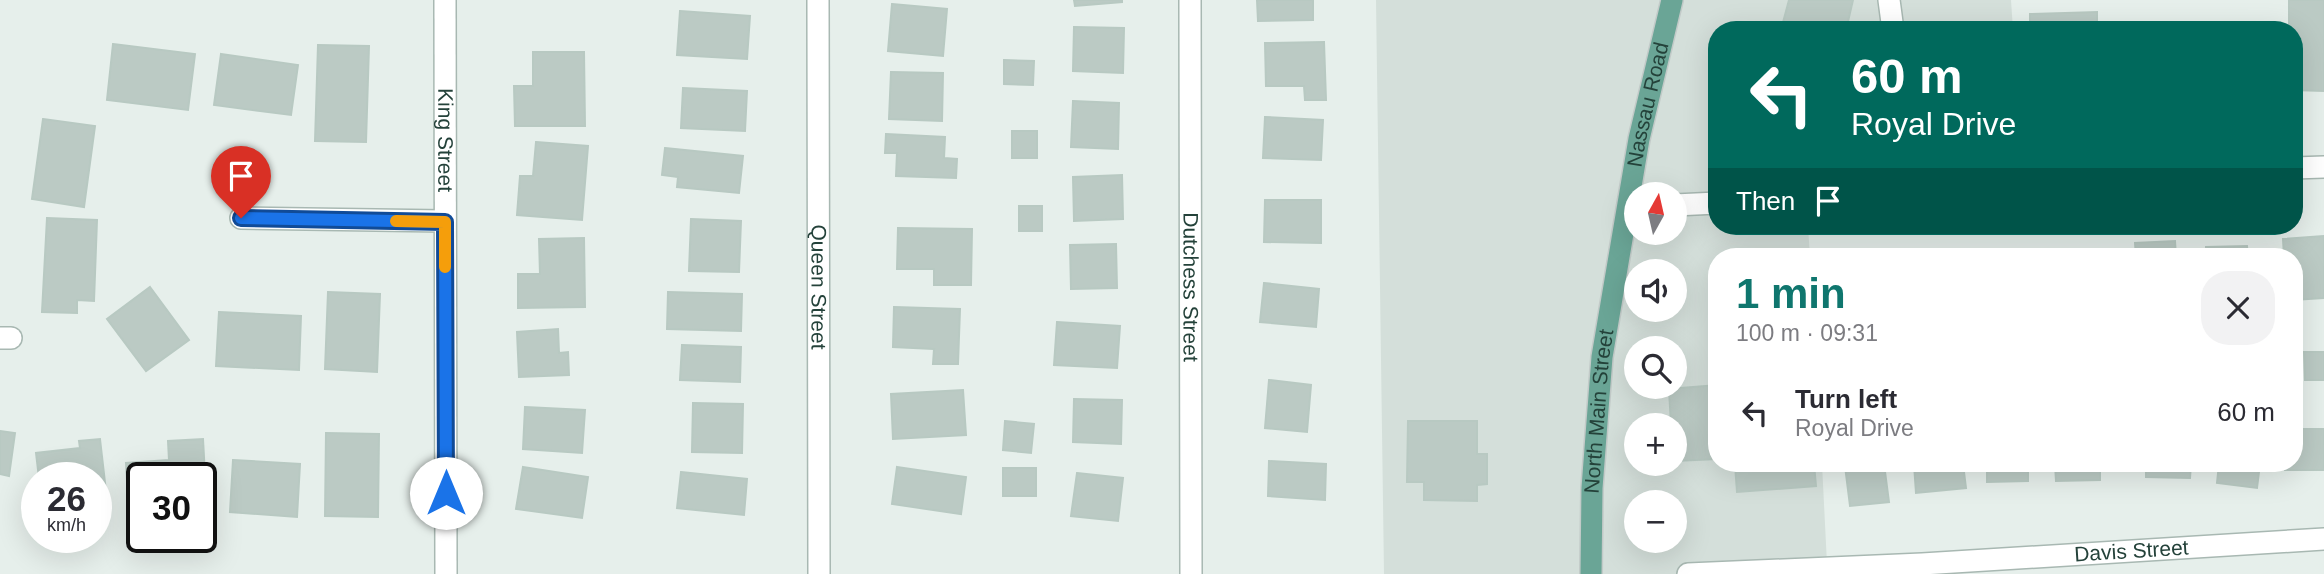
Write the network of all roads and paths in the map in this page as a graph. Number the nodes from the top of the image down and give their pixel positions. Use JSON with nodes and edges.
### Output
{"nodes":[{"id":1,"x":445,"y":0,"type":"edge"},
{"id":2,"x":818,"y":0,"type":"edge"},
{"id":3,"x":1190,"y":0,"type":"edge"},
{"id":4,"x":1672,"y":0,"type":"edge"},
{"id":5,"x":1889,"y":0,"type":"edge"},
{"id":6,"x":1892,"y":21,"type":"edge"},
{"id":7,"x":2324,"y":167,"type":"edge"},
{"id":8,"x":2303,"y":168,"type":"edge"},
{"id":9,"x":1635,"y":182,"type":"edge"},
{"id":10,"x":1708,"y":203,"type":"edge"},
{"id":11,"x":1687,"y":204,"type":"edge"},
{"id":12,"x":241,"y":218,"type":"dead end"},
{"id":13,"x":445,"y":222,"type":"junction"},
{"id":14,"x":1625,"y":245,"type":"edge"},
{"id":15,"x":2324,"y":539,"type":"edge"},
{"id":16,"x":446,"y":574,"type":"edge"},
{"id":17,"x":819,"y":574,"type":"edge"},
{"id":18,"x":1191,"y":574,"type":"edge"},
{"id":19,"x":1591,"y":574,"type":"edge"},
{"id":20,"x":1688,"y":574,"type":"edge"}],
"edges":[{"from":1,"to":13,"type":"street","name":"King Street"},
{"from":2,"to":17,"type":"street","name":"Queen Street"},
{"from":3,"to":18,"type":"street","name":"Dutchess Street"},
{"from":4,"to":9,"type":"main road","name":"Nassau Road"},
{"from":5,"to":6,"type":"street"},
{"from":7,"to":8,"type":"street"},
{"from":10,"to":11,"type":"street"},
{"from":12,"to":13,"type":"street"},
{"from":13,"to":16,"type":"street","name":"King Street"},
{"from":14,"to":19,"type":"main road","name":"North Main Street"},
{"from":15,"to":20,"type":"street","name":"Davis Street"}]}
